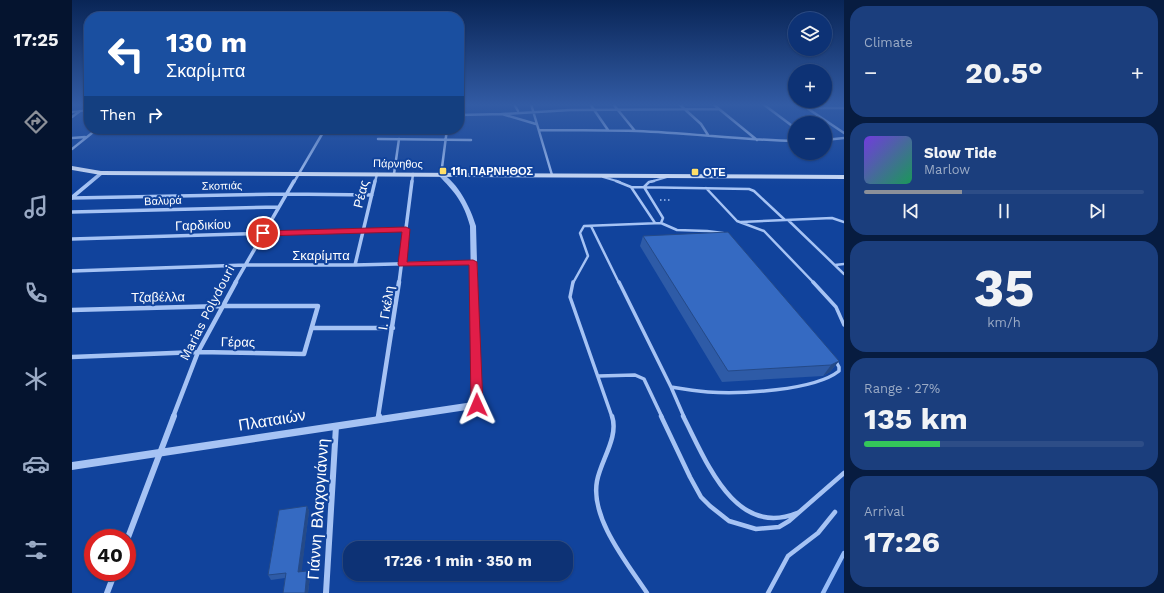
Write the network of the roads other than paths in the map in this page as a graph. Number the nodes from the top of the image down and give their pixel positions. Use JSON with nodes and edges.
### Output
{"nodes":[{"id":1,"x":539,"y":132,"type":"edge"},
{"id":2,"x":647,"y":132,"type":"edge"},
{"id":3,"x":706,"y":132,"type":"edge"},
{"id":4,"x":747,"y":132,"type":"edge"},
{"id":5,"x":91,"y":134,"type":"edge"},
{"id":6,"x":322,"y":134,"type":"edge"},
{"id":7,"x":447,"y":134,"type":"edge"},
{"id":8,"x":708,"y":135,"type":"junction"},
{"id":9,"x":72,"y":138,"type":"edge"},
{"id":10,"x":86,"y":138,"type":"junction"},
{"id":11,"x":844,"y":138,"type":"edge"},
{"id":12,"x":378,"y":139,"type":"dead end"},
{"id":13,"x":399,"y":139,"type":"junction"},
{"id":14,"x":832,"y":139,"type":"edge"},
{"id":15,"x":446,"y":140,"type":"junction"},
{"id":16,"x":471,"y":140,"type":"dead end"},
{"id":17,"x":757,"y":140,"type":"junction"},
{"id":18,"x":788,"y":141,"type":"edge"},
{"id":19,"x":72,"y":149,"type":"edge"},
{"id":20,"x":72,"y":168,"type":"edge"},
{"id":21,"x":101,"y":172,"type":"junction"},
{"id":22,"x":72,"y":173,"type":"edge"},
{"id":23,"x":300,"y":173,"type":"junction"},
{"id":24,"x":377,"y":174,"type":"junction"},
{"id":25,"x":394,"y":174,"type":"junction"},
{"id":26,"x":413,"y":174,"type":"junction"},
{"id":27,"x":441,"y":175,"type":"junction"},
{"id":28,"x":552,"y":175,"type":"junction"},
{"id":29,"x":598,"y":176,"type":"junction"},
{"id":30,"x":672,"y":176,"type":"junction"},
{"id":31,"x":844,"y":177,"type":"edge"},
{"id":32,"x":631,"y":187,"type":"junction"},
{"id":33,"x":644,"y":187,"type":"junction"},
{"id":34,"x":706,"y":188,"type":"junction"},
{"id":35,"x":286,"y":194,"type":"junction"},
{"id":36,"x":372,"y":195,"type":"junction"},
{"id":37,"x":72,"y":198,"type":"edge"},
{"id":38,"x":278,"y":207,"type":"junction"},
{"id":39,"x":72,"y":212,"type":"edge"},
{"id":40,"x":786,"y":220,"type":"junction"},
{"id":41,"x":739,"y":222,"type":"junction"},
{"id":42,"x":844,"y":222,"type":"edge"},
{"id":43,"x":655,"y":223,"type":"junction"},
{"id":44,"x":661,"y":223,"type":"junction"},
{"id":45,"x":591,"y":226,"type":"junction"},
{"id":46,"x":406,"y":229,"type":"junction"},
{"id":47,"x":362,"y":231,"type":"junction"},
{"id":48,"x":263,"y":233,"type":"junction"},
{"id":49,"x":727,"y":235,"type":"edge"},
{"id":50,"x":72,"y":239,"type":"edge"},
{"id":51,"x":473,"y":262,"type":"junction"},
{"id":52,"x":402,"y":264,"type":"junction"},
{"id":53,"x":844,"y":264,"type":"edge"},
{"id":54,"x":246,"y":265,"type":"junction"},
{"id":55,"x":355,"y":265,"type":"junction"},
{"id":56,"x":835,"y":265,"type":"junction"},
{"id":57,"x":72,"y":271,"type":"edge"},
{"id":58,"x":844,"y":274,"type":"edge"},
{"id":59,"x":223,"y":306,"type":"junction"},
{"id":60,"x":72,"y":310,"type":"edge"},
{"id":61,"x":844,"y":325,"type":"edge"},
{"id":62,"x":312,"y":328,"type":"junction"},
{"id":63,"x":393,"y":328,"type":"junction"},
{"id":64,"x":198,"y":352,"type":"junction"},
{"id":65,"x":831,"y":355,"type":"edge"},
{"id":66,"x":72,"y":357,"type":"edge"},
{"id":67,"x":599,"y":376,"type":"junction"},
{"id":68,"x":672,"y":387,"type":"junction"},
{"id":69,"x":378,"y":420,"type":"junction"},
{"id":70,"x":336,"y":426,"type":"junction"},
{"id":71,"x":160,"y":452,"type":"junction"},
{"id":72,"x":72,"y":466,"type":"edge"},
{"id":73,"x":844,"y":473,"type":"edge"},
{"id":74,"x":835,"y":512,"type":"dead end"},
{"id":75,"x":798,"y":513,"type":"junction"},
{"id":76,"x":131,"y":529,"type":"edge"},
{"id":77,"x":112,"y":581,"type":"edge"},
{"id":78,"x":107,"y":593,"type":"edge"},
{"id":79,"x":326,"y":593,"type":"edge"},
{"id":80,"x":647,"y":593,"type":"edge"},
{"id":81,"x":768,"y":593,"type":"edge"}],
"edges":[{"from":1,"to":28,"type":"street"},
{"from":2,"to":8,"type":"street"},
{"from":3,"to":8,"type":"street"},
{"from":4,"to":17,"type":"street"},
{"from":5,"to":10,"type":"street"},
{"from":6,"to":23,"type":"street","name":"Marias Polydouri"},
{"from":7,"to":15,"type":"street"},
{"from":8,"to":17,"type":"street"},
{"from":9,"to":10,"type":"street"},
{"from":10,"to":19,"type":"street"},
{"from":11,"to":14,"type":"street"},
{"from":12,"to":13,"type":"street"},
{"from":13,"to":15,"type":"street"},
{"from":13,"to":25,"type":"street"},
{"from":15,"to":16,"type":"street"},
{"from":15,"to":27,"type":"street"},
{"from":17,"to":18,"type":"street"},
{"from":20,"to":21,"type":"main road","name":"Πάρνηθος"},
{"from":21,"to":22,"type":"main road"},
{"from":21,"to":23,"type":"main road","name":"Πάρνηθος"},
{"from":21,"to":37,"type":"street"},
{"from":23,"to":24,"type":"main road","name":"Πάρνηθος"},
{"from":23,"to":35,"type":"street","name":"Marias Polydouri"},
{"from":24,"to":25,"type":"main road","name":"Πάρνηθος"},
{"from":24,"to":36,"type":"street","name":"Ρέας"},
{"from":25,"to":26,"type":"main road","name":"Πάρνηθος"},
{"from":26,"to":27,"type":"main road","name":"Πάρνηθος"},
{"from":26,"to":46,"type":"street","name":"Ι. Γκέλη"},
{"from":27,"to":28,"type":"main road","name":"Πάρνηθος"},
{"from":27,"to":51,"type":"street"},
{"from":28,"to":29,"type":"main road","name":"Πάρνηθος"},
{"from":29,"to":30,"type":"main road","name":"Πάρνηθος"},
{"from":29,"to":32,"type":"lane"},
{"from":30,"to":31,"type":"main road","name":"Πάρνηθος"},
{"from":30,"to":33,"type":"lane"},
{"from":32,"to":33,"type":"lane"},
{"from":32,"to":43,"type":"lane"},
{"from":33,"to":34,"type":"lane"},
{"from":33,"to":44,"type":"lane"},
{"from":34,"to":40,"type":"lane"},
{"from":34,"to":41,"type":"lane"},
{"from":35,"to":36,"type":"street","name":"Σκοπιάς"},
{"from":35,"to":37,"type":"street","name":"Σκοπιάς"},
{"from":35,"to":38,"type":"street","name":"Marias Polydouri"},
{"from":36,"to":47,"type":"street","name":"Ρέας"},
{"from":38,"to":39,"type":"street","name":"Βαλυρά"},
{"from":38,"to":48,"type":"street","name":"Marias Polydouri"},
{"from":40,"to":41,"type":"lane"},
{"from":40,"to":42,"type":"lane"},
{"from":40,"to":56,"type":"lane"},
{"from":41,"to":61,"type":"lane"},
{"from":43,"to":44,"type":"lane"},
{"from":43,"to":45,"type":"lane"},
{"from":44,"to":49,"type":"lane"},
{"from":45,"to":67,"type":"lane"},
{"from":45,"to":68,"type":"lane"},
{"from":46,"to":47,"type":"street","name":"Γαρδικίου"},
{"from":46,"to":52,"type":"street","name":"Ι. Γκέλη"},
{"from":47,"to":48,"type":"street","name":"Γαρδικίου"},
{"from":47,"to":55,"type":"street","name":"Ρέας"},
{"from":48,"to":50,"type":"street","name":"Γαρδικίου"},
{"from":48,"to":54,"type":"street","name":"Marias Polydouri"},
{"from":51,"to":52,"type":"street","name":"Σκαρίμπα"},
{"from":51,"to":69,"type":"street","name":"Πλαταιών"},
{"from":52,"to":55,"type":"street","name":"Σκαρίμπα"},
{"from":52,"to":63,"type":"street","name":"Ι. Γκέλη"},
{"from":53,"to":56,"type":"lane"},
{"from":54,"to":55,"type":"street","name":"Σκαρίμπα"},
{"from":54,"to":57,"type":"street","name":"Σκαρίμπα"},
{"from":54,"to":59,"type":"street","name":"Marias Polydouri"},
{"from":56,"to":58,"type":"lane"},
{"from":59,"to":60,"type":"street","name":"Τζαβέλλα"},
{"from":59,"to":62,"type":"street","name":"Τζαβέλλα"},
{"from":59,"to":64,"type":"street","name":"Marias Polydouri"},
{"from":62,"to":63,"type":"street"},
{"from":62,"to":64,"type":"street","name":"Γέρας"},
{"from":63,"to":69,"type":"street","name":"Ι. Γκέλη"},
{"from":64,"to":66,"type":"street","name":"Γέρας"},
{"from":64,"to":71,"type":"street","name":"Marias Polydouri"},
{"from":65,"to":68,"type":"lane"},
{"from":67,"to":75,"type":"lane"},
{"from":67,"to":80,"type":"lane"},
{"from":68,"to":75,"type":"lane"},
{"from":69,"to":70,"type":"street","name":"Πλαταιών"},
{"from":70,"to":71,"type":"street","name":"Πλαταιών"},
{"from":70,"to":79,"type":"street","name":"Γιάννη Βλαχογιάννη"},
{"from":71,"to":72,"type":"street","name":"Πλαταιών"},
{"from":71,"to":76,"type":"street","name":"Marias Polydouri"},
{"from":73,"to":75,"type":"lane"},
{"from":74,"to":81,"type":"lane"},
{"from":77,"to":78,"type":"street"}]}
